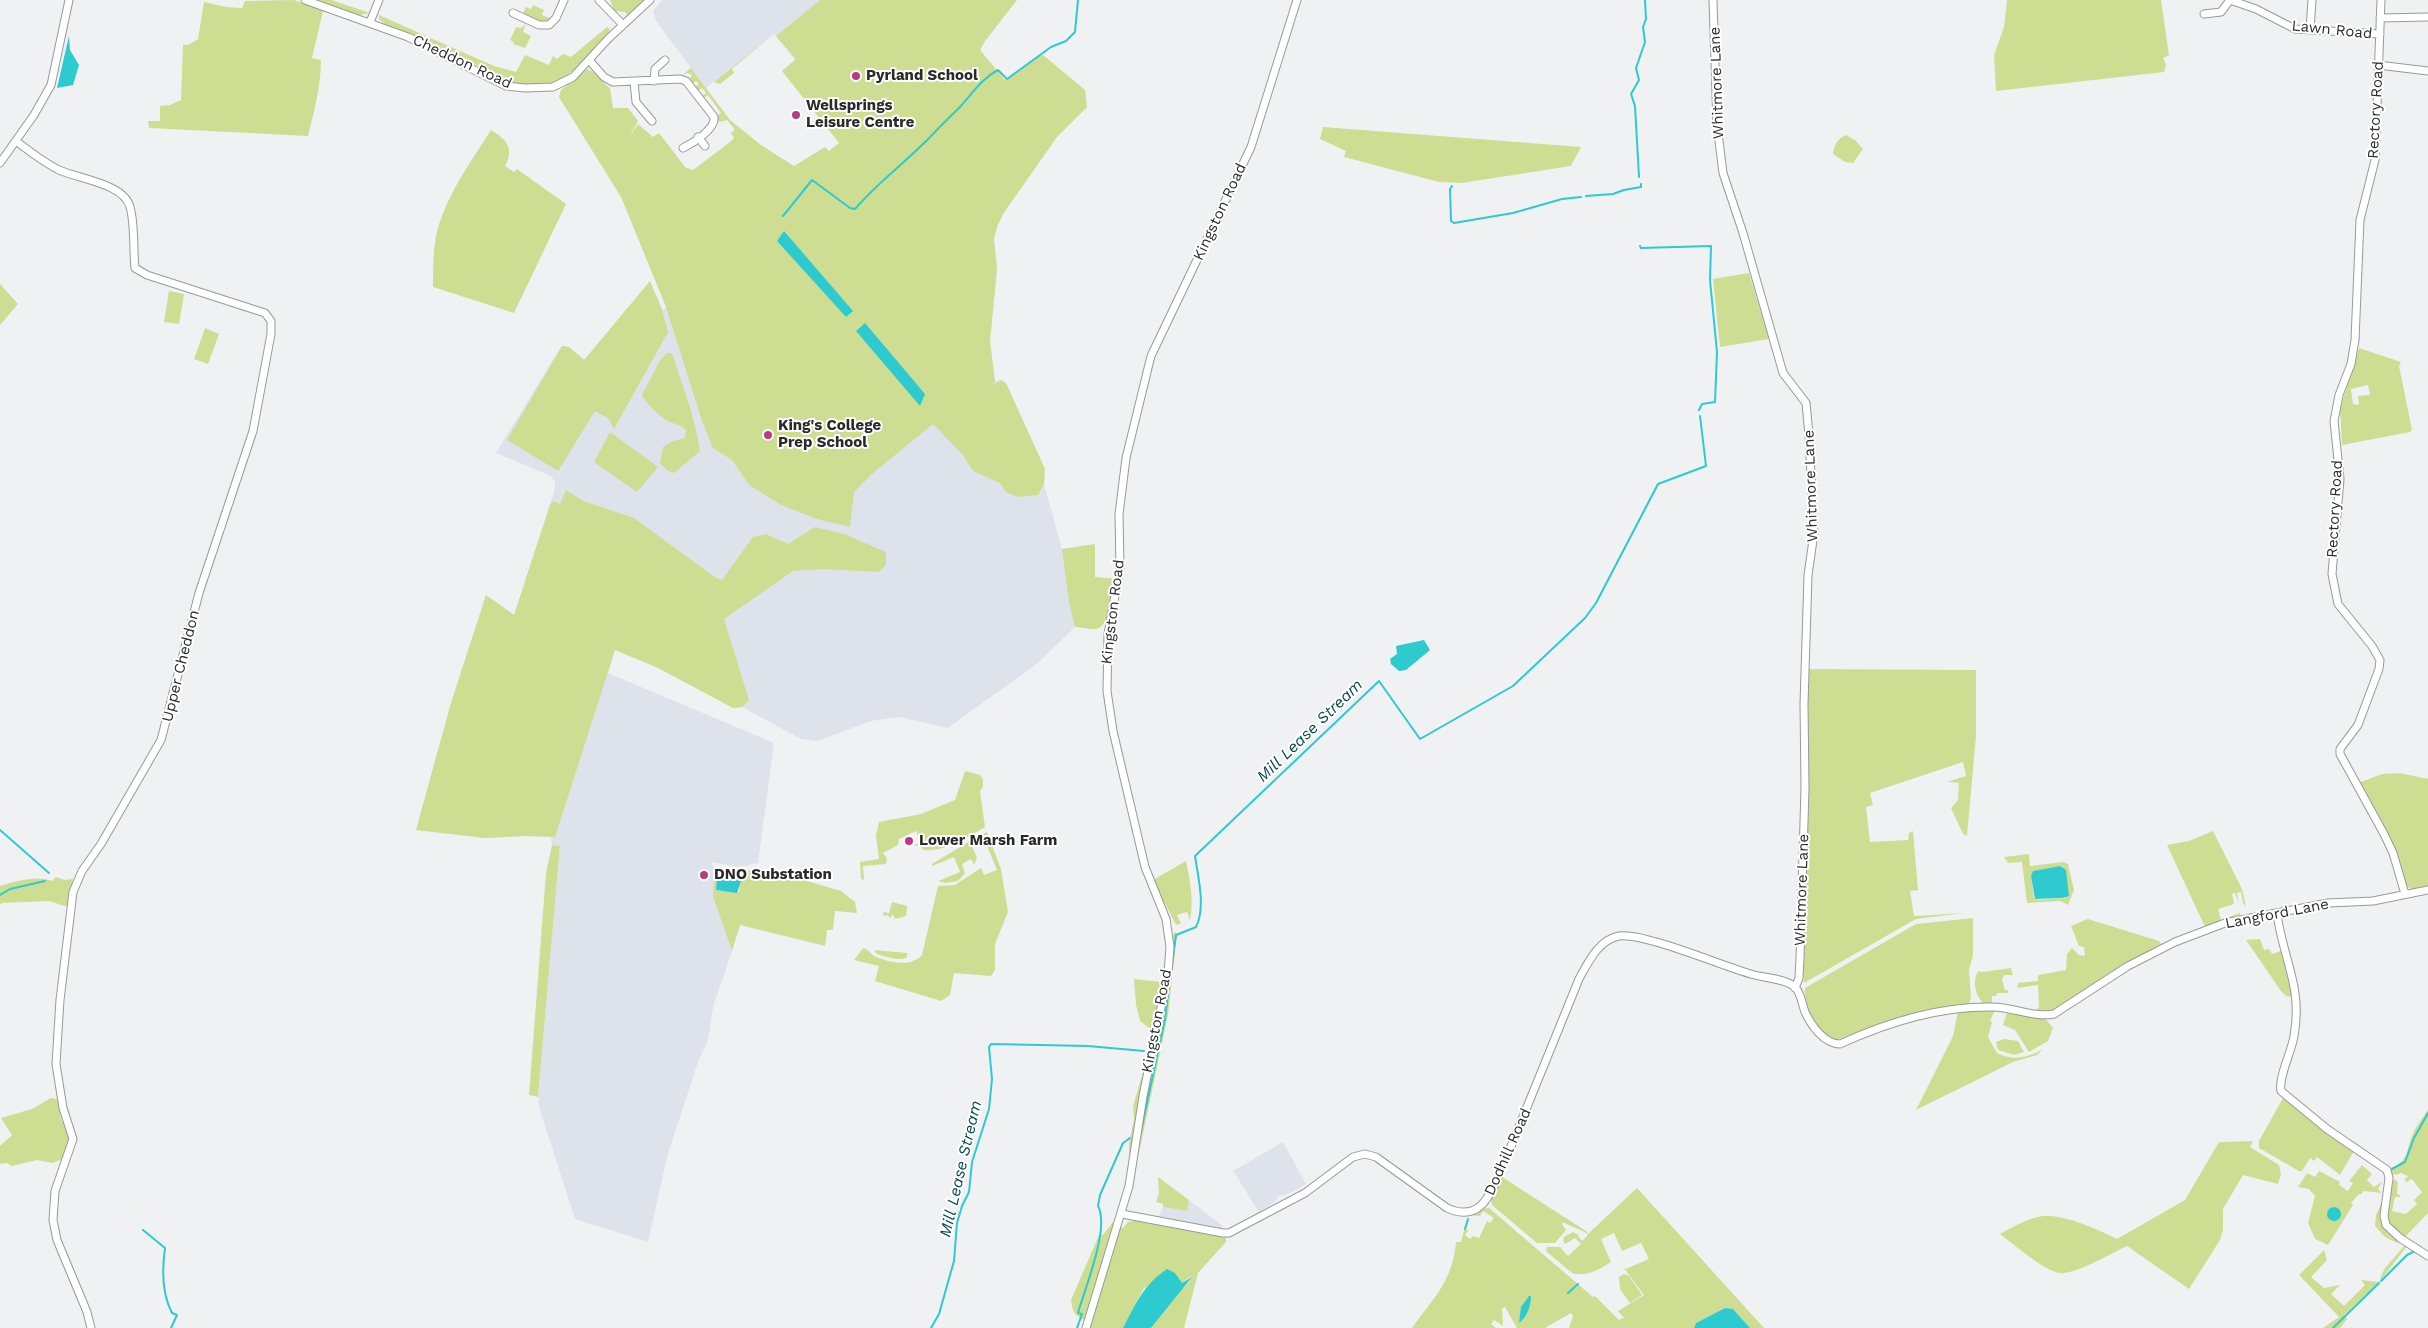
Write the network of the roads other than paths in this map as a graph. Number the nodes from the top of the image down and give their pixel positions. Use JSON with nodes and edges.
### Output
{"nodes":[{"id":1,"x":70,"y":0,"type":"edge"},
{"id":2,"x":305,"y":0,"type":"edge"},
{"id":3,"x":379,"y":0,"type":"edge"},
{"id":4,"x":564,"y":0,"type":"edge"},
{"id":5,"x":599,"y":0,"type":"edge"},
{"id":6,"x":650,"y":0,"type":"edge"},
{"id":7,"x":1297,"y":0,"type":"edge"},
{"id":8,"x":1713,"y":0,"type":"edge"},
{"id":9,"x":2230,"y":0,"type":"edge"},
{"id":10,"x":2312,"y":0,"type":"edge"},
{"id":11,"x":2381,"y":0,"type":"edge"},
{"id":12,"x":2428,"y":12,"type":"edge"},
{"id":13,"x":513,"y":13,"type":"dead end"},
{"id":14,"x":2204,"y":14,"type":"dead end"},
{"id":15,"x":2380,"y":16,"type":"junction"},
{"id":16,"x":2428,"y":17,"type":"edge"},
{"id":17,"x":370,"y":22,"type":"junction"},
{"id":18,"x":623,"y":25,"type":"junction"},
{"id":19,"x":2310,"y":30,"type":"junction"},
{"id":20,"x":2380,"y":34,"type":"junction"},
{"id":21,"x":589,"y":60,"type":"junction"},
{"id":22,"x":665,"y":60,"type":"dead end"},
{"id":23,"x":2378,"y":65,"type":"junction"},
{"id":24,"x":2428,"y":71,"type":"edge"},
{"id":25,"x":654,"y":80,"type":"junction"},
{"id":26,"x":634,"y":82,"type":"junction"},
{"id":27,"x":652,"y":121,"type":"dead end"},
{"id":28,"x":698,"y":137,"type":"junction"},
{"id":29,"x":16,"y":141,"type":"junction"},
{"id":30,"x":705,"y":146,"type":"dead end"},
{"id":31,"x":683,"y":148,"type":"dead end"},
{"id":32,"x":0,"y":163,"type":"edge"},
{"id":33,"x":2428,"y":890,"type":"edge"},
{"id":34,"x":2405,"y":894,"type":"junction"},
{"id":35,"x":2278,"y":914,"type":"junction"},
{"id":36,"x":1795,"y":988,"type":"junction"},
{"id":37,"x":1122,"y":1214,"type":"junction"},
{"id":38,"x":2428,"y":1256,"type":"edge"},
{"id":39,"x":91,"y":1328,"type":"edge"},
{"id":40,"x":1086,"y":1328,"type":"edge"}],
"edges":[{"from":1,"to":29,"type":"street"},
{"from":2,"to":17,"type":"street","name":"Cheddon Road"},
{"from":3,"to":17,"type":"street"},
{"from":4,"to":13,"type":"street"},
{"from":5,"to":18,"type":"street"},
{"from":6,"to":18,"type":"street","name":"Cheddon Road"},
{"from":7,"to":37,"type":"street","name":"Kingston Road"},
{"from":8,"to":36,"type":"street","name":"Whitmore Lane"},
{"from":9,"to":14,"type":"street","name":"Lawn Road"},
{"from":9,"to":19,"type":"street","name":"Lawn Road"},
{"from":10,"to":19,"type":"street"},
{"from":11,"to":15,"type":"street","name":"Rectory Road"},
{"from":12,"to":15,"type":"street"},
{"from":15,"to":16,"type":"street"},
{"from":15,"to":20,"type":"street","name":"Rectory Road"},
{"from":17,"to":21,"type":"street","name":"Cheddon Road"},
{"from":18,"to":21,"type":"street","name":"Cheddon Road"},
{"from":19,"to":20,"type":"street","name":"Lawn Road"},
{"from":20,"to":23,"type":"street","name":"Rectory Road"},
{"from":21,"to":26,"type":"street"},
{"from":22,"to":25,"type":"street"},
{"from":23,"to":24,"type":"street"},
{"from":23,"to":34,"type":"street","name":"Rectory Road"},
{"from":25,"to":26,"type":"street"},
{"from":25,"to":28,"type":"street"},
{"from":26,"to":27,"type":"street"},
{"from":28,"to":30,"type":"street"},
{"from":28,"to":31,"type":"street"},
{"from":29,"to":32,"type":"street"},
{"from":29,"to":39,"type":"street","name":"Upper Cheddon"},
{"from":33,"to":34,"type":"street","name":"Langford Lane"},
{"from":34,"to":35,"type":"street","name":"Langford Lane"},
{"from":35,"to":36,"type":"street","name":"Langford Lane"},
{"from":35,"to":38,"type":"street"},
{"from":36,"to":37,"type":"street","name":"Dodhill Road"},
{"from":37,"to":40,"type":"street","name":"Kingston Road"}]}
